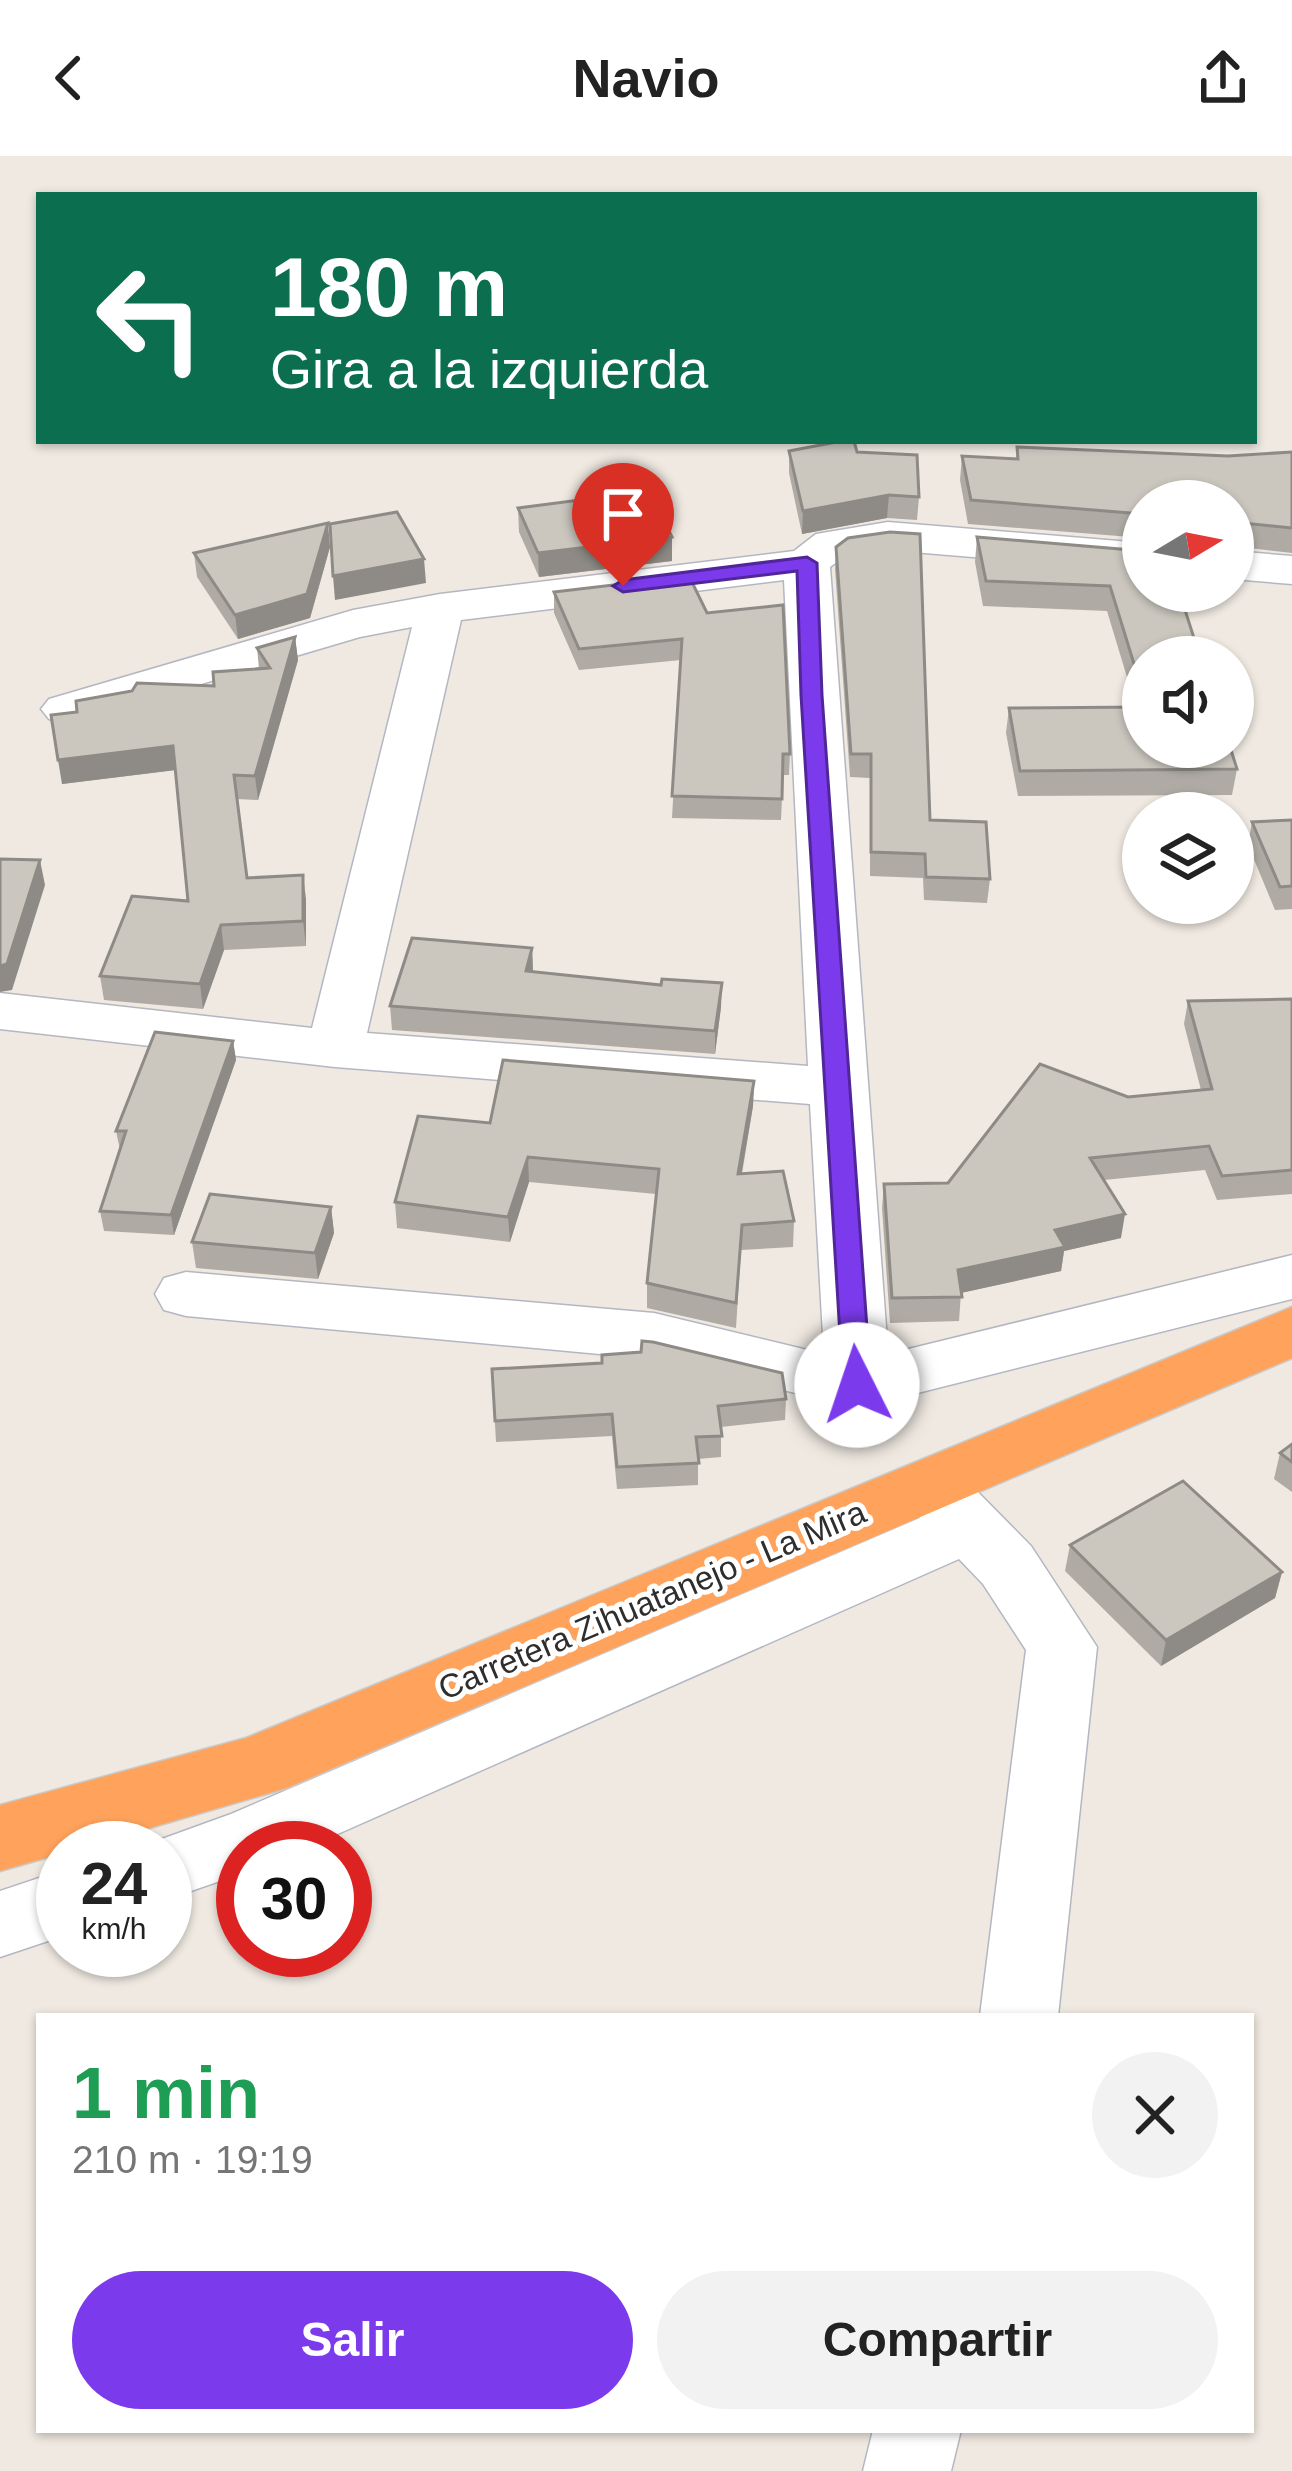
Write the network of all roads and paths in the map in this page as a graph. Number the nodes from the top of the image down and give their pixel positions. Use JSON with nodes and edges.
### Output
{"nodes":[{"id":1,"x":1122,"y":555,"type":"edge"},
{"id":2,"x":807,"y":563,"type":"junction"},
{"id":3,"x":1254,"y":567,"type":"edge"},
{"id":4,"x":1292,"y":570,"type":"edge"},
{"id":5,"x":440,"y":608,"type":"junction"},
{"id":6,"x":66,"y":710,"type":"edge"},
{"id":7,"x":0,"y":1011,"type":"edge"},
{"id":8,"x":335,"y":1049,"type":"junction"},
{"id":9,"x":838,"y":1087,"type":"junction"},
{"id":10,"x":1292,"y":1276,"type":"edge"},
{"id":11,"x":186,"y":1294,"type":"dead end"},
{"id":12,"x":1292,"y":1331,"type":"edge"},
{"id":13,"x":857,"y":1385,"type":"junction"},
{"id":14,"x":948,"y":1505,"type":"junction"},
{"id":15,"x":0,"y":1838,"type":"edge"},
{"id":16,"x":192,"y":1859,"type":"edge"},
{"id":17,"x":36,"y":1912,"type":"edge"},
{"id":18,"x":0,"y":1924,"type":"edge"},
{"id":19,"x":1018,"y":2013,"type":"edge"},
{"id":20,"x":916,"y":2433,"type":"edge"},
{"id":21,"x":907,"y":2471,"type":"edge"}],
"edges":[{"from":1,"to":2,"type":"street"},
{"from":2,"to":5,"type":"street"},
{"from":2,"to":9,"type":"street"},
{"from":3,"to":4,"type":"street"},
{"from":5,"to":6,"type":"street"},
{"from":5,"to":8,"type":"street"},
{"from":7,"to":8,"type":"street"},
{"from":8,"to":9,"type":"street"},
{"from":9,"to":13,"type":"street"},
{"from":10,"to":13,"type":"street"},
{"from":11,"to":13,"type":"street"},
{"from":12,"to":14,"type":"highway","name":"Carretera Zihuatanejo - La Mira"},
{"from":14,"to":15,"type":"highway","name":"Carretera Zihuatanejo - La Mira"},
{"from":14,"to":16,"type":"street"},
{"from":14,"to":19,"type":"street"},
{"from":17,"to":18,"type":"street"},
{"from":20,"to":21,"type":"street"}]}
